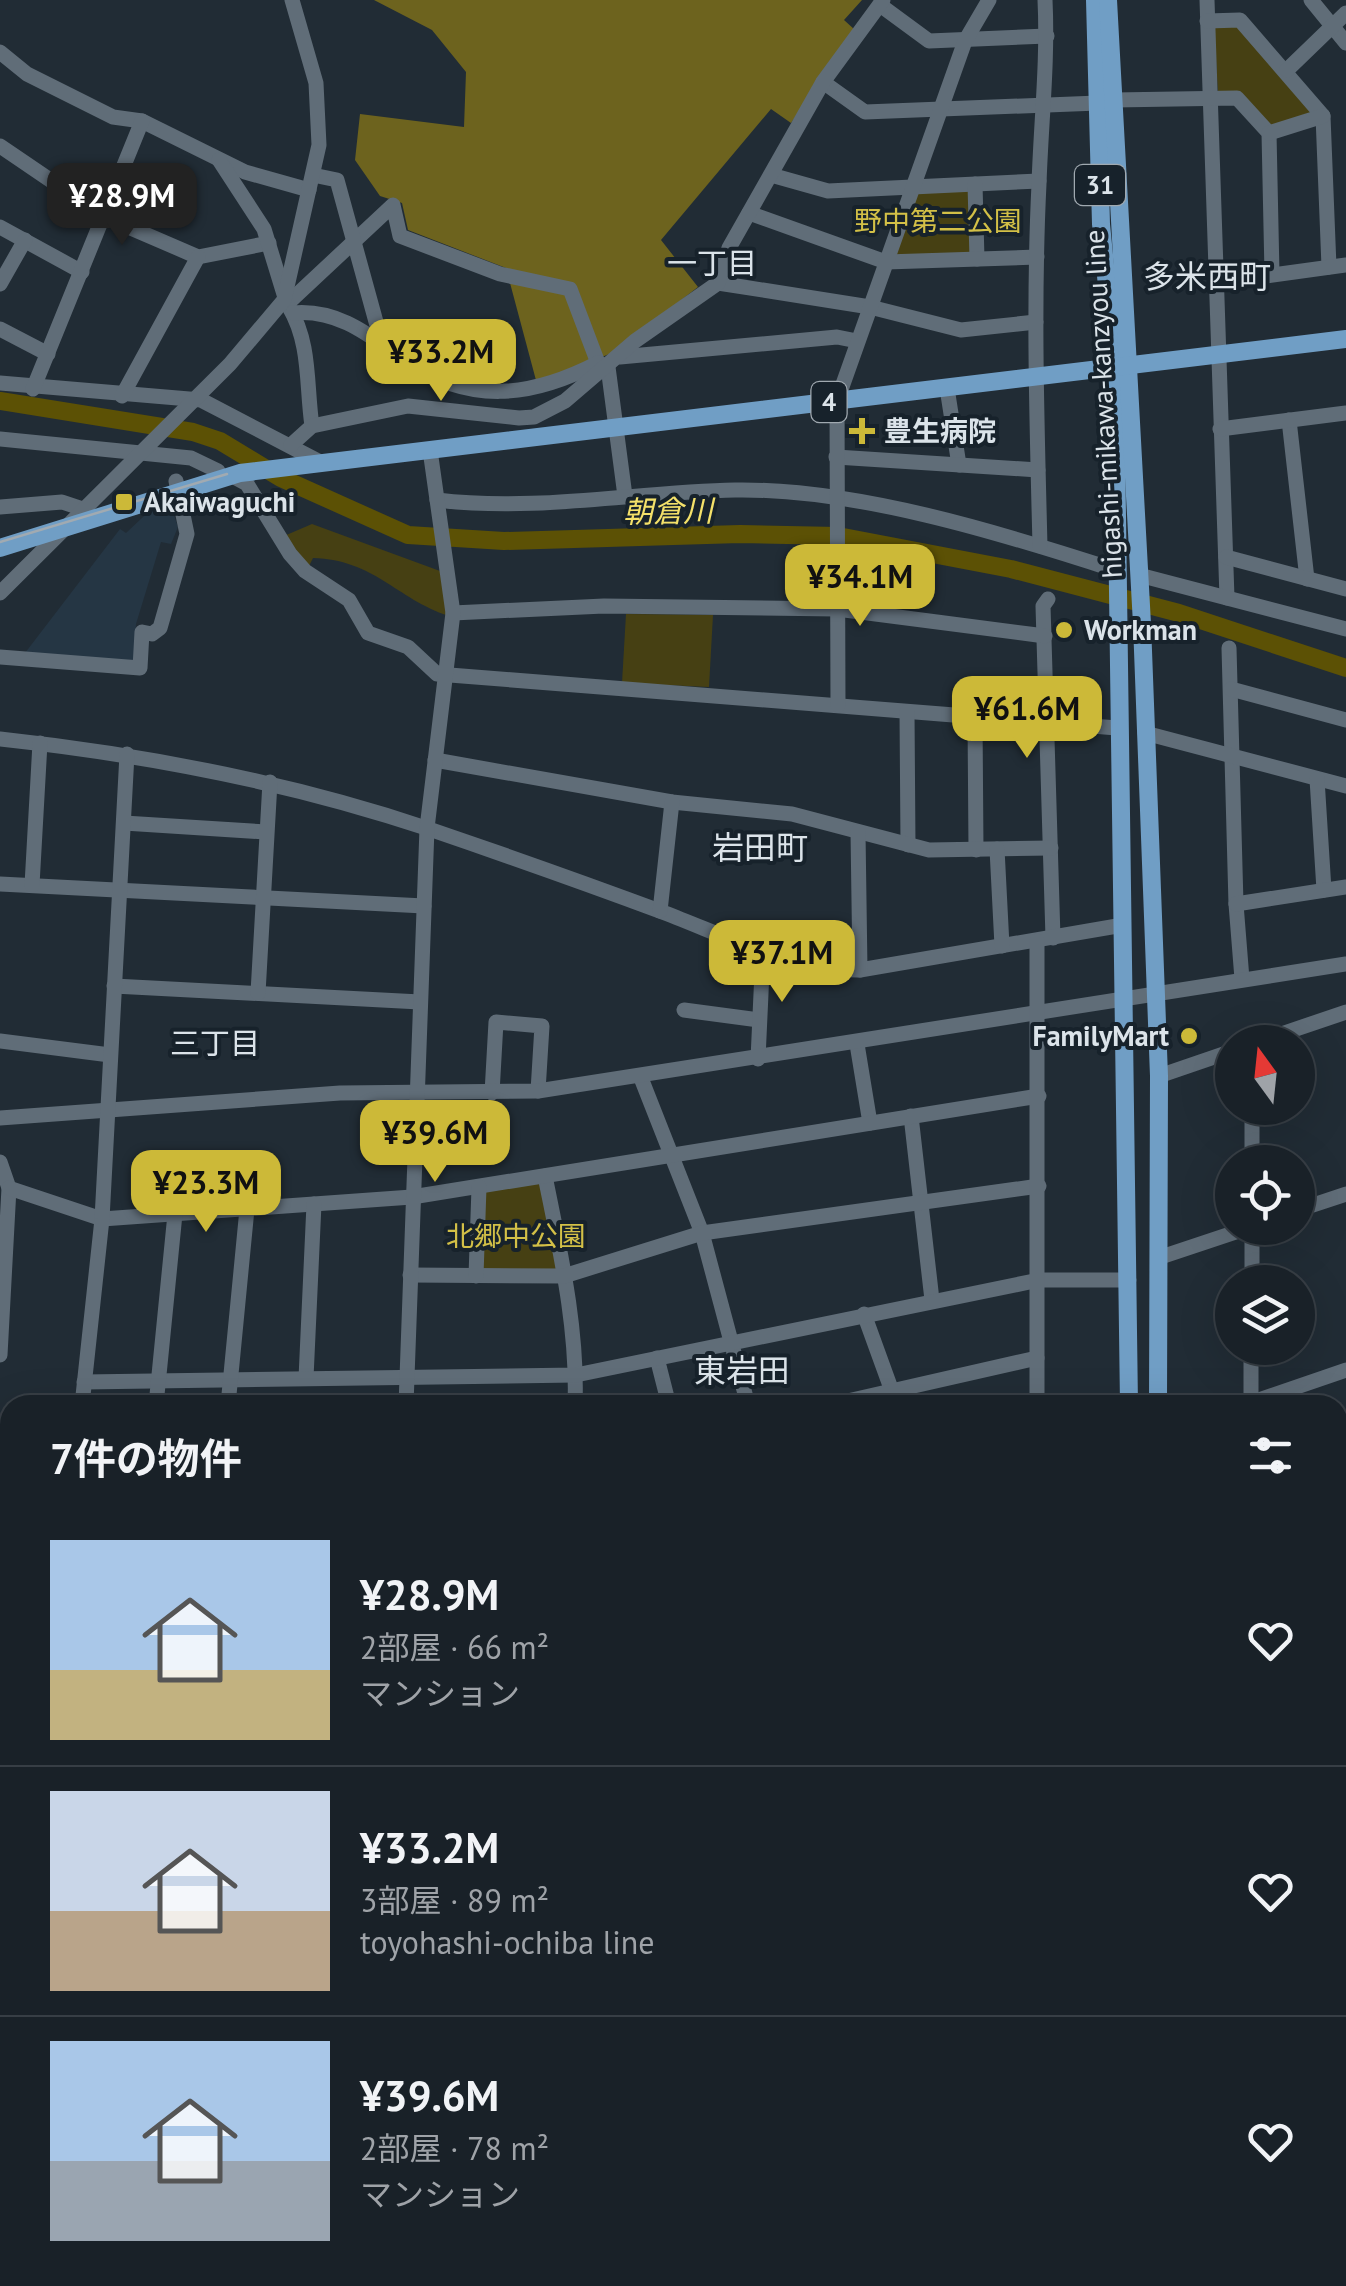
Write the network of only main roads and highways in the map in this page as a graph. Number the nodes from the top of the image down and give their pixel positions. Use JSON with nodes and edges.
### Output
{"nodes":[{"id":1,"x":1095,"y":0,"type":"edge"},
{"id":2,"x":1108,"y":0,"type":"edge"},
{"id":3,"x":1106,"y":101,"type":"junction"},
{"id":4,"x":1346,"y":339,"type":"edge"},
{"id":5,"x":1122,"y":368,"type":"junction"},
{"id":6,"x":178,"y":486,"type":"junction"},
{"id":7,"x":0,"y":536,"type":"edge"},
{"id":8,"x":0,"y":548,"type":"edge"},
{"id":9,"x":1129,"y":1395,"type":"edge"},
{"id":10,"x":1158,"y":1395,"type":"edge"}],
"edges":[{"from":1,"to":3,"type":"main road","name":"higashi-mikawa-kanzyou line","number":"31"},
{"from":2,"to":3,"type":"main road","name":"higashi-mikawa-kanzyou line","number":"31"},
{"from":3,"to":5,"type":"main road","name":"higashi-mikawa-kanzyou line","number":"31"},
{"from":4,"to":5,"type":"main road","number":"4"},
{"from":5,"to":6,"type":"main road","number":"4"},
{"from":5,"to":9,"type":"main road","name":"higashi-mikawa-kanzyou line","number":"31"},
{"from":5,"to":10,"type":"main road","name":"higashi-mikawa-kanzyou line","number":"31"},
{"from":6,"to":7,"type":"main road","number":"4"},
{"from":6,"to":8,"type":"main road","number":"4"}]}
